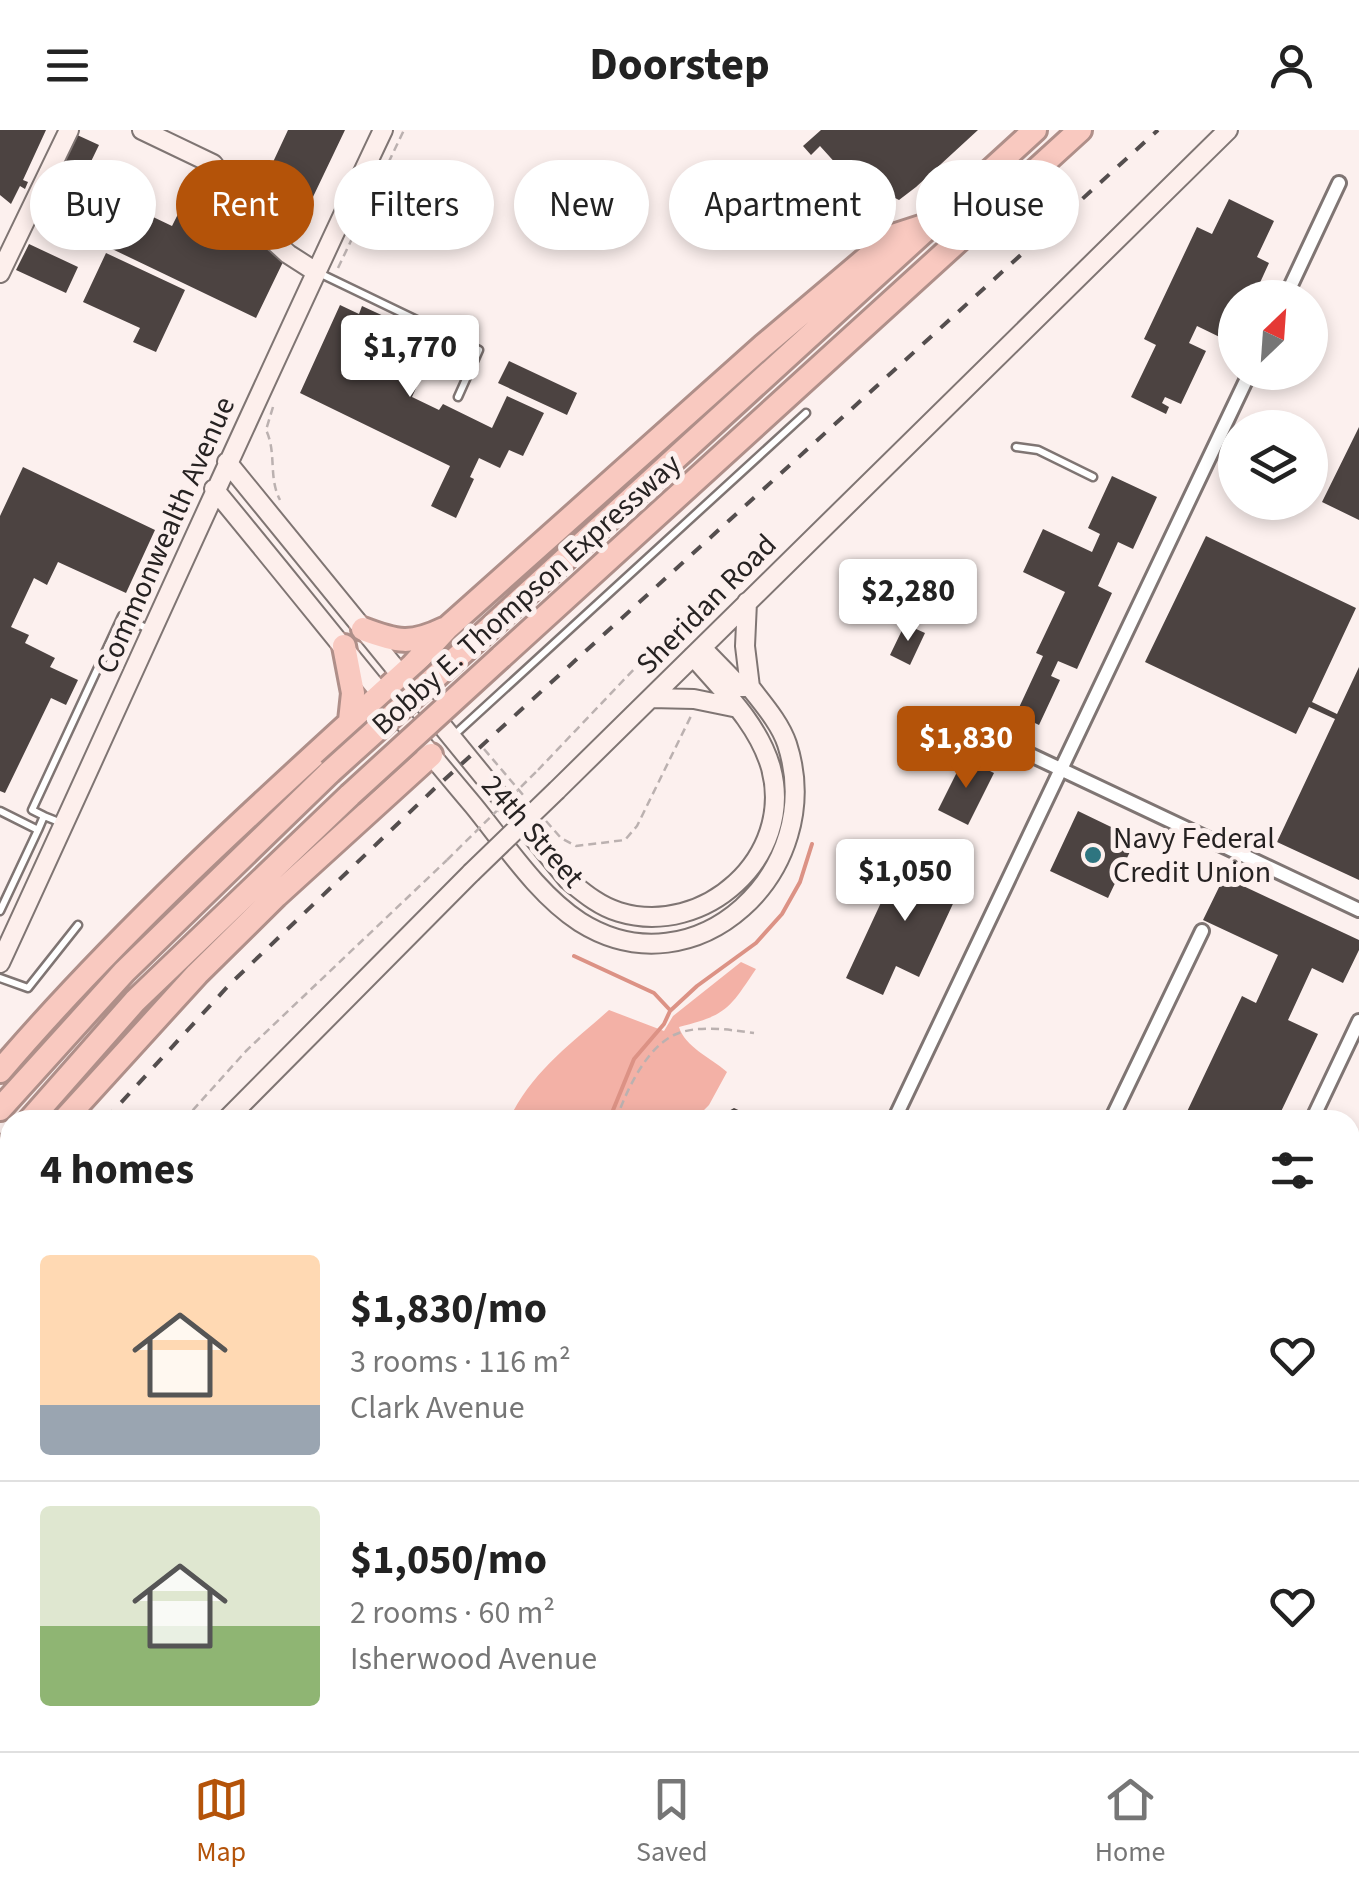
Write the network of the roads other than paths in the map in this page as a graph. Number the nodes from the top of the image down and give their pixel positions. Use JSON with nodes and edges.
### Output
{"nodes":[{"id":1,"x":69,"y":130,"type":"edge"},
{"id":2,"x":142,"y":130,"type":"edge"},
{"id":3,"x":383,"y":130,"type":"edge"},
{"id":4,"x":1036,"y":130,"type":"edge"},
{"id":5,"x":1080,"y":130,"type":"edge"},
{"id":6,"x":1228,"y":130,"type":"edge"},
{"id":7,"x":1003,"y":160,"type":"edge"},
{"id":8,"x":1338,"y":183,"type":"dead end"},
{"id":9,"x":916,"y":229,"type":"edge"},
{"id":10,"x":916,"y":239,"type":"edge"},
{"id":11,"x":0,"y":273,"type":"edge"},
{"id":12,"x":324,"y":276,"type":"junction"},
{"id":13,"x":1293,"y":280,"type":"edge"},
{"id":14,"x":1241,"y":390,"type":"edge"},
{"id":15,"x":458,"y":397,"type":"dead end"},
{"id":16,"x":806,"y":413,"type":"dead end"},
{"id":17,"x":1016,"y":447,"type":"dead end"},
{"id":18,"x":227,"y":462,"type":"junction"},
{"id":19,"x":1093,"y":476,"type":"dead end"},
{"id":20,"x":214,"y":488,"type":"junction"},
{"id":21,"x":747,"y":602,"type":"junction"},
{"id":22,"x":448,"y":628,"type":"junction"},
{"id":23,"x":363,"y":629,"type":"junction"},
{"id":24,"x":153,"y":632,"type":"junction"},
{"id":25,"x":344,"y":646,"type":"junction"},
{"id":26,"x":697,"y":652,"type":"junction"},
{"id":27,"x":401,"y":676,"type":"junction"},
{"id":28,"x":750,"y":687,"type":"junction"},
{"id":29,"x":382,"y":693,"type":"junction"},
{"id":30,"x":652,"y":698,"type":"junction"},
{"id":31,"x":738,"y":708,"type":"junction"},
{"id":32,"x":350,"y":721,"type":"junction"},
{"id":33,"x":982,"y":732,"type":"dead end"},
{"id":34,"x":451,"y":738,"type":"junction"},
{"id":35,"x":431,"y":755,"type":"junction"},
{"id":36,"x":1062,"y":770,"type":"junction"},
{"id":37,"x":0,"y":810,"type":"edge"},
{"id":38,"x":44,"y":816,"type":"junction"},
{"id":39,"x":64,"y":824,"type":"junction"},
{"id":40,"x":38,"y":830,"type":"junction"},
{"id":41,"x":1359,"y":910,"type":"edge"},
{"id":42,"x":0,"y":911,"type":"edge"},
{"id":43,"x":78,"y":925,"type":"dead end"},
{"id":44,"x":1202,"y":931,"type":"dead end"},
{"id":45,"x":0,"y":964,"type":"edge"},
{"id":46,"x":0,"y":978,"type":"edge"},
{"id":47,"x":1359,"y":1021,"type":"edge"},
{"id":48,"x":0,"y":1071,"type":"edge"},
{"id":49,"x":0,"y":1109,"type":"edge"},
{"id":50,"x":39,"y":1110,"type":"edge"},
{"id":51,"x":73,"y":1110,"type":"edge"},
{"id":52,"x":236,"y":1110,"type":"edge"},
{"id":53,"x":899,"y":1110,"type":"edge"},
{"id":54,"x":1116,"y":1110,"type":"edge"},
{"id":55,"x":1317,"y":1110,"type":"edge"}],
"edges":[{"from":1,"to":11,"type":"street"},
{"from":2,"to":12,"type":"street"},
{"from":3,"to":12,"type":"street","name":"Commonwealth Avenue"},
{"from":4,"to":7,"type":"highway","name":"Bobby E. Thompson Expressway"},
{"from":5,"to":50,"type":"highway","name":"Bobby E. Thompson Expressway","bridge":true},
{"from":6,"to":21,"type":"street","name":"Sheridan Road"},
{"from":8,"to":13,"type":"street"},
{"from":9,"to":22,"type":"highway"},
{"from":10,"to":49,"type":"highway","name":"Bobby E. Thompson Expressway","bridge":true},
{"from":12,"to":15,"type":"lane"},
{"from":12,"to":18,"type":"street","name":"Commonwealth Avenue"},
{"from":14,"to":36,"type":"street"},
{"from":16,"to":34,"type":"lane"},
{"from":17,"to":19,"type":"lane"},
{"from":18,"to":20,"type":"street","name":"Commonwealth Avenue"},
{"from":18,"to":23,"type":"street","name":"24th Street"},
{"from":20,"to":24,"type":"street","name":"Commonwealth Avenue"},
{"from":20,"to":25,"type":"street","name":"24th Street"},
{"from":21,"to":26,"type":"street","name":"Sheridan Road"},
{"from":21,"to":28,"type":"street"},
{"from":22,"to":23,"type":"highway"},
{"from":22,"to":27,"type":"highway"},
{"from":23,"to":27,"type":"street","name":"24th Street"},
{"from":24,"to":38,"type":"lane"},
{"from":24,"to":39,"type":"street","name":"Commonwealth Avenue"},
{"from":25,"to":29,"type":"street","name":"24th Street"},
{"from":25,"to":32,"type":"highway"},
{"from":26,"to":28,"type":"street","name":"24th Street"},
{"from":26,"to":30,"type":"street","name":"Sheridan Road"},
{"from":26,"to":31,"type":"street","name":"24th Street"},
{"from":27,"to":29,"type":"highway"},
{"from":27,"to":34,"type":"street","name":"24th Street"},
{"from":28,"to":35,"type":"street","name":"24th Street"},
{"from":29,"to":32,"type":"highway"},
{"from":29,"to":35,"type":"street","name":"24th Street"},
{"from":30,"to":31,"type":"street"},
{"from":30,"to":52,"type":"street","name":"Sheridan Road","bridge":true},
{"from":31,"to":34,"type":"street","name":"24th Street"},
{"from":32,"to":48,"type":"highway"},
{"from":33,"to":36,"type":"street"},
{"from":35,"to":51,"type":"highway"},
{"from":36,"to":41,"type":"street"},
{"from":36,"to":53,"type":"street"},
{"from":37,"to":40,"type":"lane"},
{"from":38,"to":39,"type":"lane"},
{"from":38,"to":40,"type":"lane"},
{"from":39,"to":45,"type":"street","name":"Commonwealth Avenue"},
{"from":40,"to":42,"type":"lane"},
{"from":43,"to":46,"type":"lane"},
{"from":44,"to":54,"type":"street"},
{"from":47,"to":55,"type":"street"}]}
